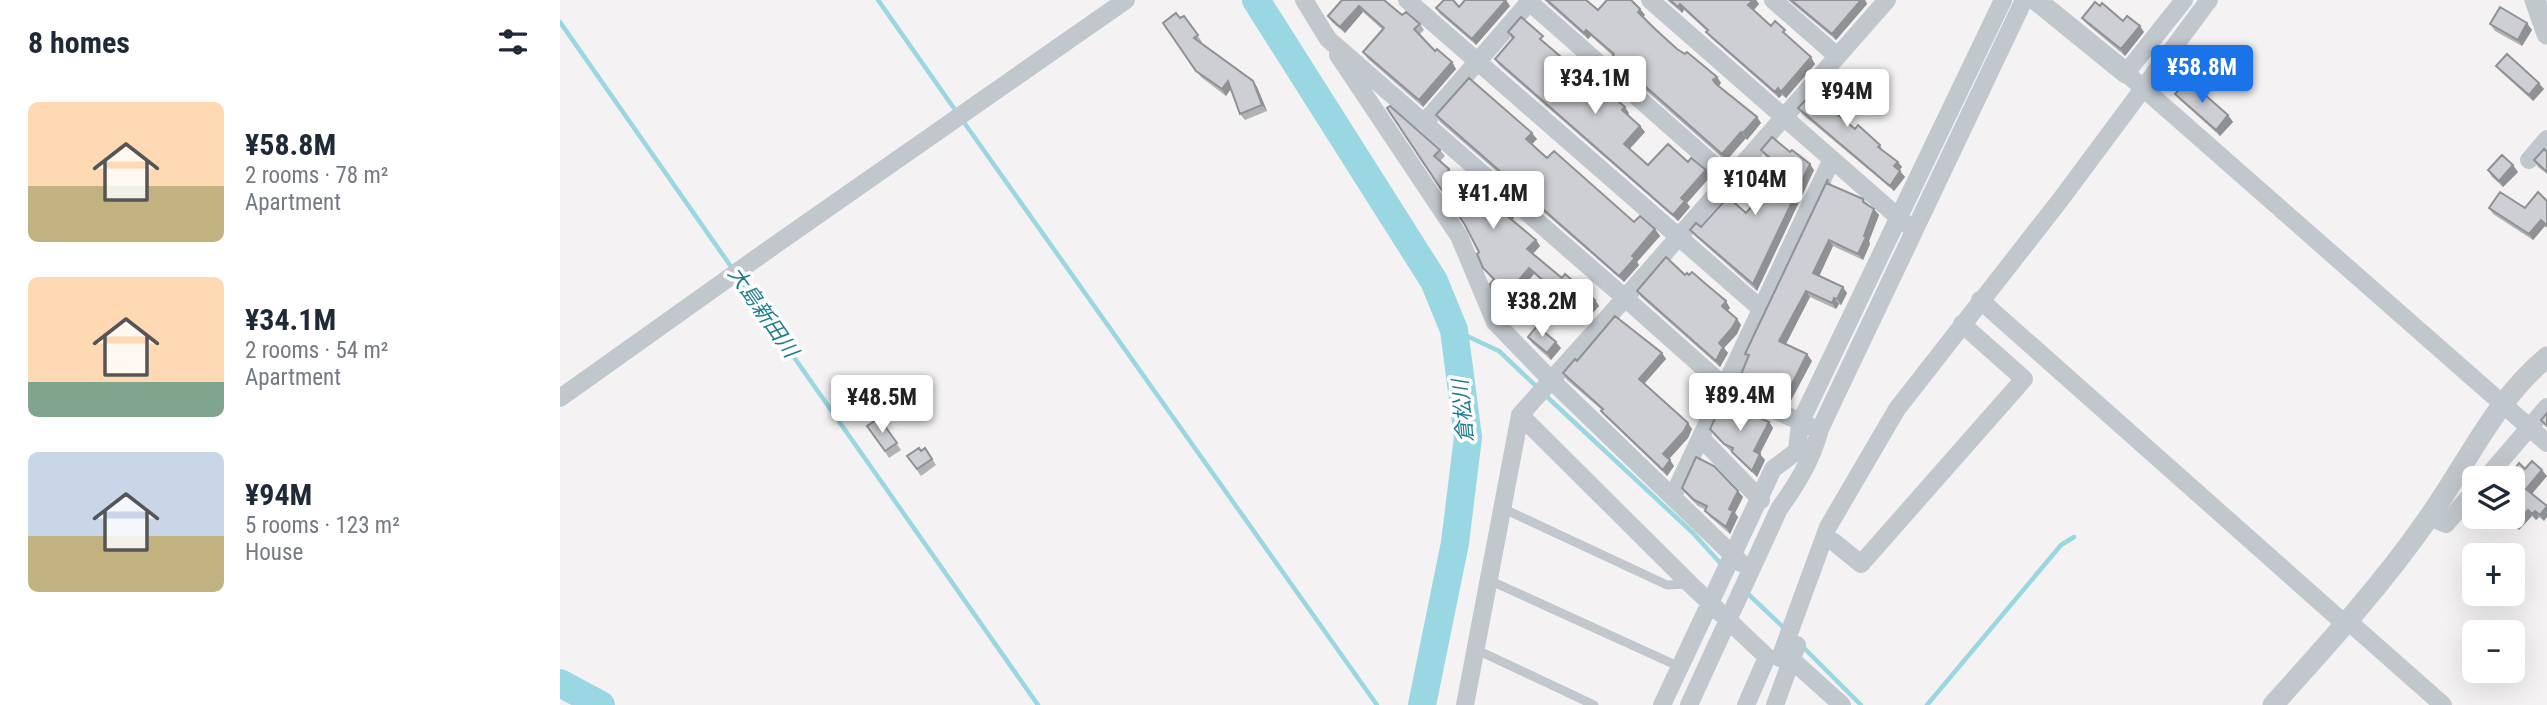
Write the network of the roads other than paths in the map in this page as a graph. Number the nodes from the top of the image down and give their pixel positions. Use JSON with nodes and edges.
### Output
{"nodes":[{"id":1,"x":1126,"y":0,"type":"edge"},
{"id":2,"x":1304,"y":0,"type":"edge"},
{"id":3,"x":1407,"y":0,"type":"edge"},
{"id":4,"x":1650,"y":0,"type":"edge"},
{"id":5,"x":1773,"y":0,"type":"edge"},
{"id":6,"x":1887,"y":0,"type":"edge"},
{"id":7,"x":2003,"y":0,"type":"edge"},
{"id":8,"x":2024,"y":0,"type":"edge"},
{"id":9,"x":2036,"y":0,"type":"edge"},
{"id":10,"x":2184,"y":0,"type":"edge"},
{"id":11,"x":2209,"y":0,"type":"edge"},
{"id":12,"x":2535,"y":0,"type":"edge"},
{"id":13,"x":1529,"y":1,"type":"edge"},
{"id":14,"x":2547,"y":34,"type":"edge"},
{"id":15,"x":1328,"y":39,"type":"junction"},
{"id":16,"x":1837,"y":57,"type":"junction"},
{"id":17,"x":1478,"y":61,"type":"junction"},
{"id":18,"x":2126,"y":74,"type":"junction"},
{"id":19,"x":2144,"y":87,"type":"junction"},
{"id":20,"x":1784,"y":117,"type":"junction"},
{"id":21,"x":1425,"y":122,"type":"junction"},
{"id":22,"x":2547,"y":139,"type":"edge"},
{"id":23,"x":1832,"y":159,"type":"junction"},
{"id":24,"x":2529,"y":160,"type":"dead end"},
{"id":25,"x":1730,"y":178,"type":"junction"},
{"id":26,"x":1898,"y":216,"type":"junction"},
{"id":27,"x":1914,"y":230,"type":"junction"},
{"id":28,"x":1678,"y":237,"type":"junction"},
{"id":29,"x":1625,"y":298,"type":"junction"},
{"id":30,"x":1980,"y":300,"type":"junction"},
{"id":31,"x":1760,"y":309,"type":"junction"},
{"id":32,"x":1966,"y":328,"type":"junction"},
{"id":33,"x":2547,"y":357,"type":"edge"},
{"id":34,"x":1551,"y":380,"type":"junction"},
{"id":35,"x":1724,"y":386,"type":"junction"},
{"id":36,"x":560,"y":398,"type":"edge"},
{"id":37,"x":2501,"y":403,"type":"junction"},
{"id":38,"x":2547,"y":407,"type":"edge"},
{"id":39,"x":1520,"y":415,"type":"junction"},
{"id":40,"x":1800,"y":423,"type":"junction"},
{"id":41,"x":2529,"y":427,"type":"junction"},
{"id":42,"x":1820,"y":429,"type":"junction"},
{"id":43,"x":1700,"y":438,"type":"junction"},
{"id":44,"x":2547,"y":443,"type":"edge"},
{"id":45,"x":2496,"y":466,"type":"edge"},
{"id":46,"x":1773,"y":469,"type":"junction"},
{"id":47,"x":1799,"y":481,"type":"junction"},
{"id":48,"x":1673,"y":496,"type":"junction"},
{"id":49,"x":1760,"y":500,"type":"junction"},
{"id":50,"x":2462,"y":505,"type":"edge"},
{"id":51,"x":1502,"y":508,"type":"junction"},
{"id":52,"x":2430,"y":517,"type":"junction"},
{"id":53,"x":1834,"y":541,"type":"junction"},
{"id":54,"x":1733,"y":557,"type":"junction"},
{"id":55,"x":1751,"y":572,"type":"junction"},
{"id":56,"x":1489,"y":580,"type":"junction"},
{"id":57,"x":1690,"y":584,"type":"junction"},
{"id":58,"x":1711,"y":604,"type":"junction"},
{"id":59,"x":1729,"y":622,"type":"junction"},
{"id":60,"x":2347,"y":622,"type":"junction"},
{"id":61,"x":1477,"y":650,"type":"junction"},
{"id":62,"x":1779,"y":658,"type":"junction"},
{"id":63,"x":1680,"y":667,"type":"junction"},
{"id":64,"x":1465,"y":705,"type":"edge"},
{"id":65,"x":1594,"y":705,"type":"edge"},
{"id":66,"x":1662,"y":705,"type":"edge"},
{"id":67,"x":1689,"y":705,"type":"edge"},
{"id":68,"x":1746,"y":705,"type":"edge"},
{"id":69,"x":1775,"y":705,"type":"edge"},
{"id":70,"x":1842,"y":705,"type":"edge"},
{"id":71,"x":2273,"y":705,"type":"edge"},
{"id":72,"x":2443,"y":705,"type":"edge"}],
"edges":[{"from":1,"to":36,"type":"street"},
{"from":2,"to":15,"type":"street"},
{"from":3,"to":17,"type":"street"},
{"from":4,"to":20,"type":"street"},
{"from":5,"to":16,"type":"street"},
{"from":6,"to":16,"type":"street"},
{"from":7,"to":26,"type":"street"},
{"from":8,"to":27,"type":"street"},
{"from":9,"to":18,"type":"street"},
{"from":10,"to":18,"type":"street"},
{"from":11,"to":19,"type":"street"},
{"from":12,"to":14,"type":"street"},
{"from":13,"to":17,"type":"street"},
{"from":13,"to":25,"type":"street"},
{"from":15,"to":21,"type":"street"},
{"from":15,"to":34,"type":"street"},
{"from":16,"to":20,"type":"street"},
{"from":17,"to":21,"type":"street"},
{"from":17,"to":28,"type":"street"},
{"from":18,"to":19,"type":"street"},
{"from":19,"to":30,"type":"street"},
{"from":19,"to":37,"type":"street"},
{"from":20,"to":23,"type":"street"},
{"from":20,"to":25,"type":"street"},
{"from":21,"to":29,"type":"street"},
{"from":22,"to":24,"type":"street"},
{"from":23,"to":26,"type":"street"},
{"from":23,"to":31,"type":"street"},
{"from":25,"to":28,"type":"street"},
{"from":26,"to":27,"type":"street"},
{"from":26,"to":40,"type":"street"},
{"from":27,"to":42,"type":"street"},
{"from":28,"to":29,"type":"street"},
{"from":28,"to":31,"type":"street"},
{"from":29,"to":34,"type":"street"},
{"from":29,"to":35,"type":"street"},
{"from":30,"to":32,"type":"street"},
{"from":30,"to":60,"type":"street"},
{"from":31,"to":35,"type":"street"},
{"from":32,"to":53,"type":"street"},
{"from":32,"to":53,"type":"street"},
{"from":32,"to":62,"type":"street"},
{"from":33,"to":37,"type":"street"},
{"from":34,"to":39,"type":"street"},
{"from":34,"to":48,"type":"street"},
{"from":35,"to":40,"type":"street"},
{"from":35,"to":43,"type":"street"},
{"from":37,"to":41,"type":"street"},
{"from":37,"to":52,"type":"street"},
{"from":38,"to":41,"type":"street"},
{"from":39,"to":51,"type":"street"},
{"from":39,"to":57,"type":"street"},
{"from":40,"to":42,"type":"street"},
{"from":40,"to":46,"type":"street"},
{"from":41,"to":44,"type":"street"},
{"from":41,"to":45,"type":"street"},
{"from":42,"to":47,"type":"street"},
{"from":43,"to":48,"type":"street"},
{"from":43,"to":49,"type":"street"},
{"from":46,"to":47,"type":"street"},
{"from":46,"to":49,"type":"street"},
{"from":47,"to":55,"type":"street"},
{"from":48,"to":54,"type":"street"},
{"from":49,"to":54,"type":"street"},
{"from":50,"to":52,"type":"street"},
{"from":51,"to":56,"type":"street"},
{"from":51,"to":57,"type":"lane"},
{"from":52,"to":60,"type":"street"},
{"from":53,"to":62,"type":"street"},
{"from":54,"to":55,"type":"street"},
{"from":54,"to":58,"type":"street"},
{"from":55,"to":59,"type":"street"},
{"from":56,"to":61,"type":"street"},
{"from":56,"to":63,"type":"lane"},
{"from":57,"to":58,"type":"street"},
{"from":58,"to":59,"type":"street"},
{"from":58,"to":63,"type":"street"},
{"from":59,"to":62,"type":"street"},
{"from":59,"to":67,"type":"street"},
{"from":60,"to":71,"type":"street"},
{"from":60,"to":72,"type":"street"},
{"from":61,"to":64,"type":"street"},
{"from":61,"to":65,"type":"lane"},
{"from":62,"to":68,"type":"street"},
{"from":62,"to":69,"type":"street"},
{"from":62,"to":70,"type":"street"},
{"from":63,"to":66,"type":"street"}]}
